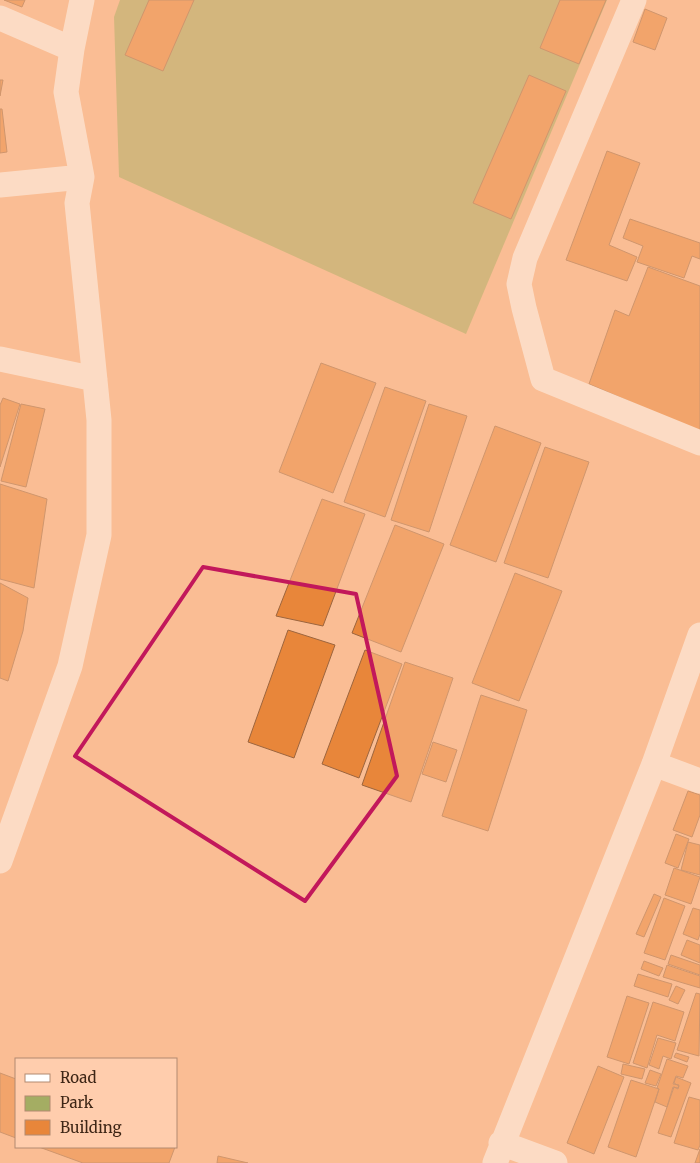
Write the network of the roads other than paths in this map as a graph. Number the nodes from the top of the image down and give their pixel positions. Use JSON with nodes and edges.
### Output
{"nodes":[{"id":1,"x":82,"y":0,"type":"edge"},
{"id":2,"x":634,"y":0,"type":"edge"},
{"id":3,"x":0,"y":18,"type":"edge"},
{"id":4,"x":72,"y":50,"type":"junction"},
{"id":5,"x":82,"y":177,"type":"junction"},
{"id":6,"x":0,"y":185,"type":"edge"},
{"id":7,"x":0,"y":359,"type":"edge"},
{"id":8,"x":95,"y":379,"type":"junction"},
{"id":9,"x":700,"y":443,"type":"edge"},
{"id":10,"x":700,"y":635,"type":"edge"},
{"id":11,"x":654,"y":764,"type":"junction"},
{"id":12,"x":700,"y":781,"type":"edge"},
{"id":13,"x":0,"y":861,"type":"edge"},
{"id":14,"x":498,"y":1153,"type":"edge"},
{"id":15,"x":555,"y":1163,"type":"edge"}],
"edges":[{"from":1,"to":4,"type":"street"},
{"from":2,"to":9,"type":"street"},
{"from":3,"to":4,"type":"street"},
{"from":4,"to":5,"type":"street"},
{"from":5,"to":6,"type":"street"},
{"from":5,"to":8,"type":"street"},
{"from":7,"to":8,"type":"street"},
{"from":8,"to":13,"type":"street"},
{"from":10,"to":11,"type":"street"},
{"from":11,"to":12,"type":"street"},
{"from":11,"to":14,"type":"street"},
{"from":14,"to":15,"type":"street"}]}
